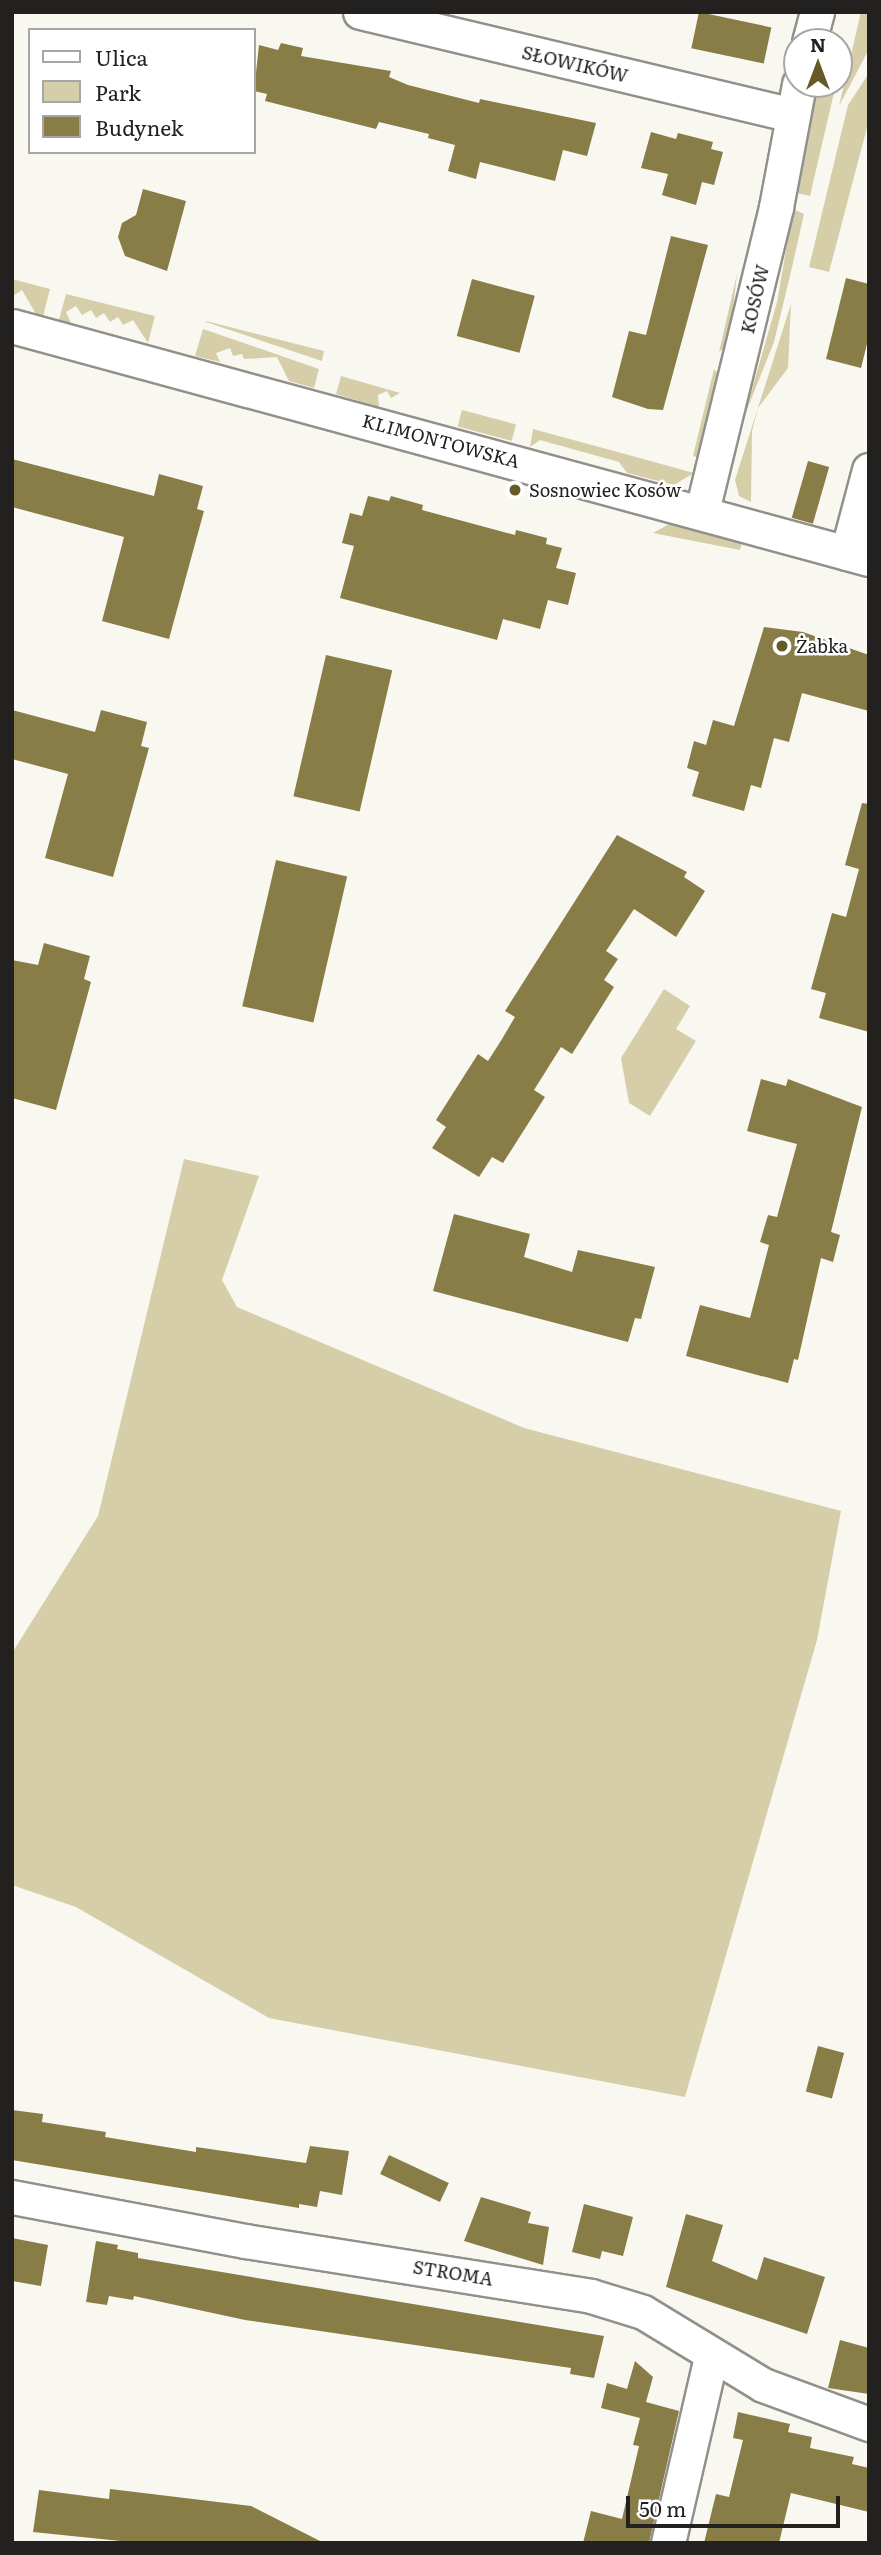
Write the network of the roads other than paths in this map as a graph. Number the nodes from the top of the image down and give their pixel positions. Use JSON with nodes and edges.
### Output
{"nodes":[{"id":1,"x":360,"y":12,"type":"edge"},
{"id":2,"x":400,"y":17,"type":"edge"},
{"id":3,"x":795,"y":99,"type":"edge"},
{"id":4,"x":12,"y":326,"type":"edge"},
{"id":5,"x":869,"y":470,"type":"edge"},
{"id":6,"x":702,"y":511,"type":"junction"},
{"id":7,"x":858,"y":556,"type":"edge"},
{"id":8,"x":12,"y":2197,"type":"edge"},
{"id":9,"x":711,"y":2357,"type":"junction"},
{"id":10,"x":869,"y":2424,"type":"edge"},
{"id":11,"x":668,"y":2543,"type":"edge"}],
"edges":[{"from":1,"to":2,"type":"street","name":"SŁOWIKÓW"},
{"from":2,"to":3,"type":"street","name":"SŁOWIKÓW"},
{"from":3,"to":6,"type":"street","name":"KOSÓW"},
{"from":4,"to":6,"type":"street","name":"KLIMONTOWSKA"},
{"from":5,"to":7,"type":"street"},
{"from":6,"to":7,"type":"street","name":"KLIMONTOWSKA"},
{"from":8,"to":9,"type":"street","name":"STROMA"},
{"from":9,"to":10,"type":"street","name":"STROMA"},
{"from":9,"to":11,"type":"street"}]}
